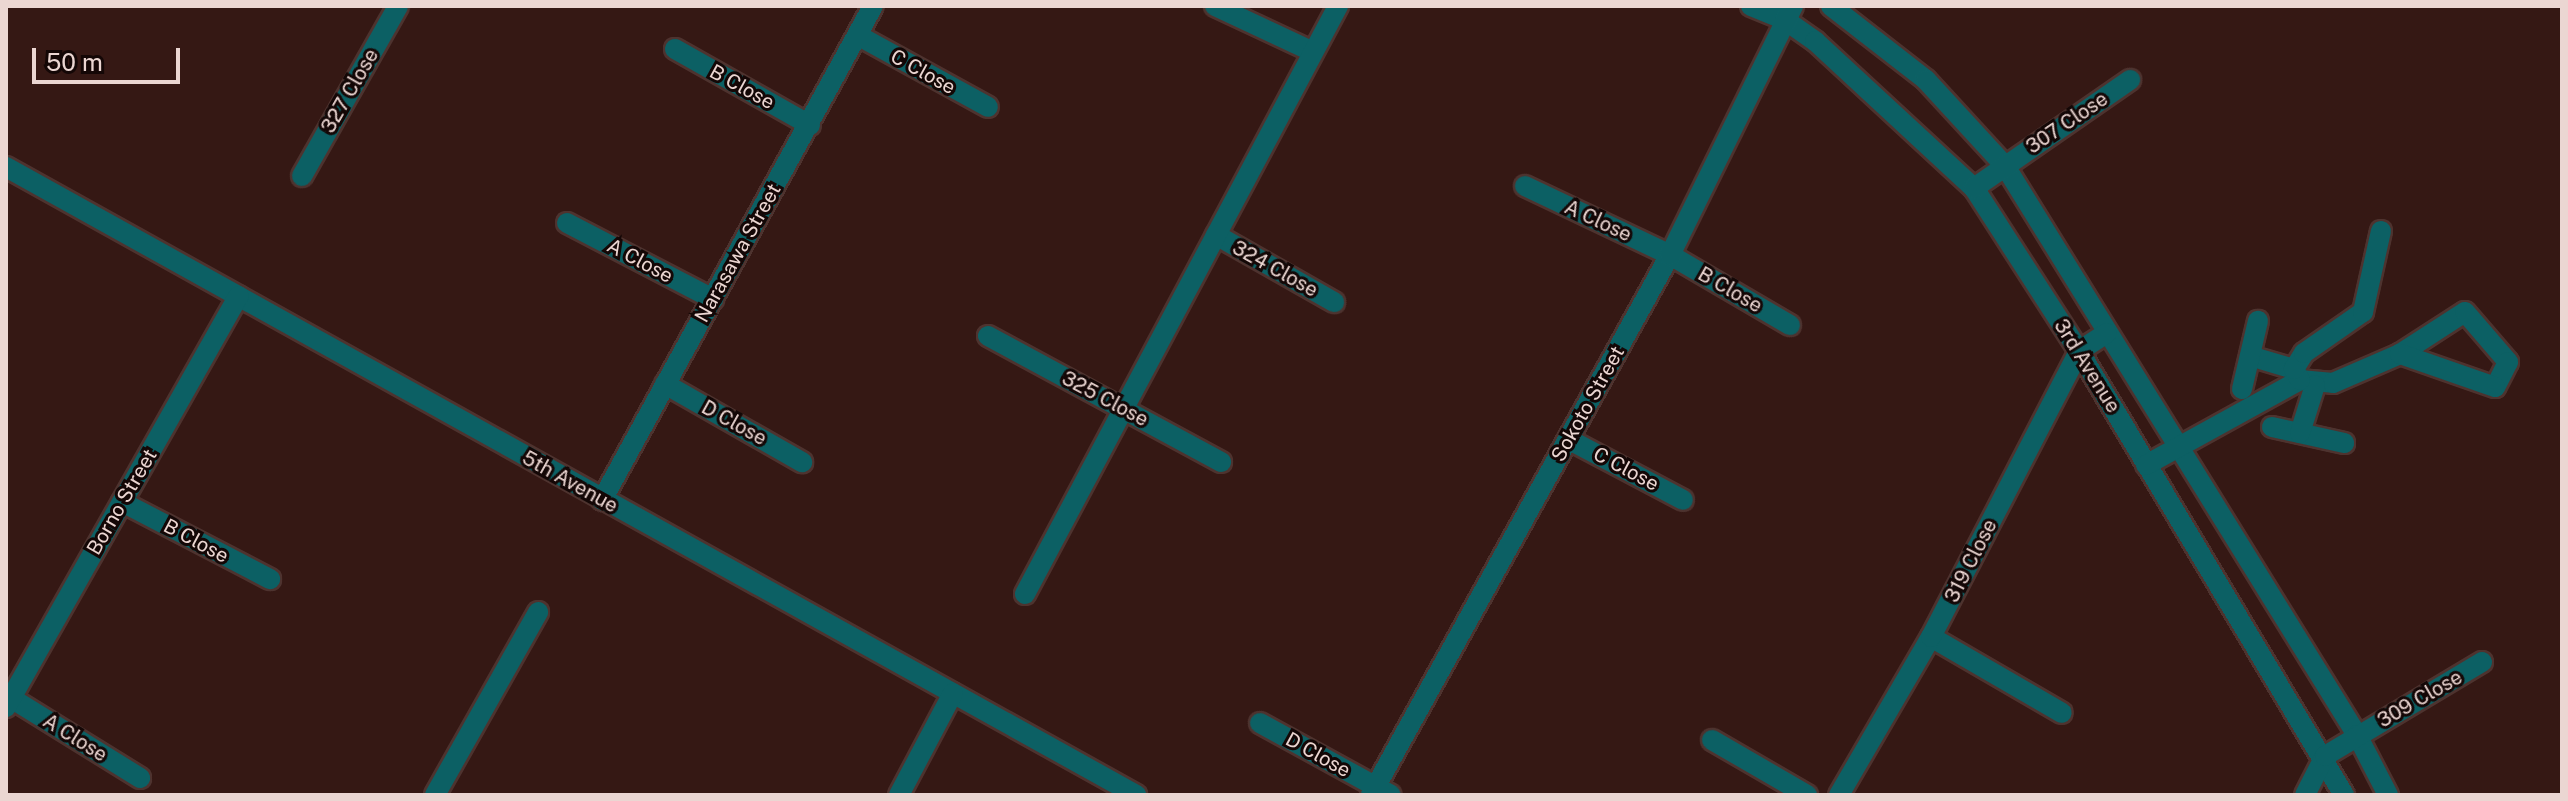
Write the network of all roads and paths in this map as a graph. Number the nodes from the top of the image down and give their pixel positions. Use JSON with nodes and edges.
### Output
{"nodes":[{"id":1,"x":398,"y":6,"type":"edge"},
{"id":2,"x":873,"y":6,"type":"edge"},
{"id":3,"x":1215,"y":6,"type":"edge"},
{"id":4,"x":1338,"y":6,"type":"edge"},
{"id":5,"x":1751,"y":6,"type":"edge"},
{"id":6,"x":1831,"y":6,"type":"edge"},
{"id":7,"x":1789,"y":13,"type":"edge"},
{"id":8,"x":859,"y":36,"type":"junction"},
{"id":9,"x":675,"y":49,"type":"dead end"},
{"id":10,"x":1313,"y":52,"type":"junction"},
{"id":11,"x":2130,"y":80,"type":"dead end"},
{"id":12,"x":988,"y":107,"type":"dead end"},
{"id":13,"x":810,"y":125,"type":"junction"},
{"id":14,"x":2005,"y":166,"type":"junction"},
{"id":15,"x":6,"y":167,"type":"edge"},
{"id":16,"x":302,"y":176,"type":"dead end"},
{"id":17,"x":1525,"y":186,"type":"dead end"},
{"id":18,"x":1974,"y":188,"type":"junction"},
{"id":19,"x":567,"y":223,"type":"dead end"},
{"id":20,"x":2381,"y":231,"type":"dead end"},
{"id":21,"x":1216,"y":235,"type":"junction"},
{"id":22,"x":1670,"y":255,"type":"junction"},
{"id":23,"x":239,"y":296,"type":"junction"},
{"id":24,"x":713,"y":299,"type":"junction"},
{"id":25,"x":1334,"y":302,"type":"dead end"},
{"id":26,"x":2258,"y":321,"type":"dead end"},
{"id":27,"x":1790,"y":325,"type":"dead end"},
{"id":28,"x":2107,"y":333,"type":"junction"},
{"id":29,"x":988,"y":336,"type":"dead end"},
{"id":30,"x":2079,"y":351,"type":"junction"},
{"id":31,"x":2400,"y":354,"type":"junction"},
{"id":32,"x":2250,"y":356,"type":"junction"},
{"id":33,"x":2303,"y":378,"type":"junction"},
{"id":34,"x":665,"y":384,"type":"junction"},
{"id":35,"x":2242,"y":389,"type":"dead end"},
{"id":36,"x":1123,"y":409,"type":"junction"},
{"id":37,"x":2272,"y":427,"type":"dead end"},
{"id":38,"x":2300,"y":433,"type":"junction"},
{"id":39,"x":1568,"y":439,"type":"junction"},
{"id":40,"x":2344,"y":443,"type":"dead end"},
{"id":41,"x":2178,"y":448,"type":"junction"},
{"id":42,"x":802,"y":462,"type":"dead end"},
{"id":43,"x":1221,"y":462,"type":"dead end"},
{"id":44,"x":2146,"y":465,"type":"junction"},
{"id":45,"x":602,"y":500,"type":"junction"},
{"id":46,"x":1683,"y":500,"type":"dead end"},
{"id":47,"x":122,"y":502,"type":"junction"},
{"id":48,"x":270,"y":579,"type":"dead end"},
{"id":49,"x":1025,"y":594,"type":"dead end"},
{"id":50,"x":538,"y":612,"type":"dead end"},
{"id":51,"x":1931,"y":637,"type":"junction"},
{"id":52,"x":2482,"y":662,"type":"dead end"},
{"id":53,"x":953,"y":693,"type":"junction"},
{"id":54,"x":9,"y":703,"type":"edge"},
{"id":55,"x":2062,"y":713,"type":"dead end"},
{"id":56,"x":1260,"y":723,"type":"dead end"},
{"id":57,"x":2357,"y":735,"type":"junction"},
{"id":58,"x":1712,"y":740,"type":"dead end"},
{"id":59,"x":2325,"y":756,"type":"junction"},
{"id":60,"x":140,"y":778,"type":"dead end"},
{"id":61,"x":1379,"y":792,"type":"edge"},
{"id":62,"x":435,"y":795,"type":"edge"},
{"id":63,"x":899,"y":795,"type":"edge"},
{"id":64,"x":1136,"y":795,"type":"edge"},
{"id":65,"x":1807,"y":795,"type":"edge"},
{"id":66,"x":1839,"y":795,"type":"edge"},
{"id":67,"x":2305,"y":795,"type":"edge"},
{"id":68,"x":2344,"y":795,"type":"edge"},
{"id":69,"x":2388,"y":795,"type":"edge"}],
"edges":[{"from":1,"to":16,"type":"street","name":"327 Close"},
{"from":2,"to":8,"type":"street","name":"Narasawa Street"},
{"from":3,"to":10,"type":"street"},
{"from":4,"to":10,"type":"street"},
{"from":5,"to":7,"type":"street","name":"3rd Avenue"},
{"from":6,"to":14,"type":"street","name":"3rd Avenue"},
{"from":7,"to":18,"type":"street","name":"3rd Avenue"},
{"from":7,"to":22,"type":"street","name":"Sokoto Street"},
{"from":8,"to":12,"type":"street","name":"C Close"},
{"from":8,"to":13,"type":"street","name":"Narasawa Street"},
{"from":9,"to":13,"type":"street","name":"B Close"},
{"from":10,"to":21,"type":"street"},
{"from":11,"to":14,"type":"street","name":"307 Close"},
{"from":13,"to":24,"type":"street","name":"Narasawa Street"},
{"from":14,"to":18,"type":"street","name":"307 Close"},
{"from":14,"to":28,"type":"street","name":"3rd Avenue"},
{"from":15,"to":23,"type":"street","name":"5th Avenue"},
{"from":17,"to":22,"type":"street","name":"A Close"},
{"from":18,"to":30,"type":"street","name":"3rd Avenue"},
{"from":19,"to":24,"type":"street","name":"A Close"},
{"from":20,"to":33,"type":"street"},
{"from":21,"to":25,"type":"street","name":"324 Close"},
{"from":21,"to":36,"type":"street"},
{"from":22,"to":27,"type":"street","name":"B Close"},
{"from":22,"to":39,"type":"street","name":"Sokoto Street"},
{"from":23,"to":45,"type":"street","name":"5th Avenue"},
{"from":23,"to":47,"type":"street","name":"Borno Street"},
{"from":24,"to":34,"type":"street","name":"Narasawa Street"},
{"from":26,"to":32,"type":"street"},
{"from":28,"to":30,"type":"street","name":"319 Close"},
{"from":28,"to":41,"type":"street","name":"3rd Avenue"},
{"from":29,"to":36,"type":"street","name":"325 Close"},
{"from":30,"to":44,"type":"street","name":"3rd Avenue"},
{"from":30,"to":51,"type":"street","name":"319 Close"},
{"from":31,"to":31,"type":"street"},
{"from":31,"to":33,"type":"street"},
{"from":32,"to":33,"type":"street"},
{"from":32,"to":35,"type":"street"},
{"from":33,"to":38,"type":"street"},
{"from":33,"to":41,"type":"street"},
{"from":34,"to":42,"type":"street","name":"D Close"},
{"from":34,"to":45,"type":"street","name":"Narasawa Street"},
{"from":36,"to":43,"type":"street","name":"325 Close"},
{"from":36,"to":49,"type":"street"},
{"from":37,"to":38,"type":"street"},
{"from":38,"to":40,"type":"street"},
{"from":39,"to":46,"type":"street","name":"C Close"},
{"from":39,"to":61,"type":"street","name":"Sokoto Street"},
{"from":41,"to":44,"type":"street"},
{"from":41,"to":57,"type":"street","name":"3rd Avenue"},
{"from":44,"to":59,"type":"street","name":"3rd Avenue"},
{"from":45,"to":53,"type":"street","name":"5th Avenue"},
{"from":47,"to":48,"type":"street","name":"B Close"},
{"from":47,"to":54,"type":"street","name":"Borno Street"},
{"from":50,"to":62,"type":"street"},
{"from":51,"to":55,"type":"street"},
{"from":51,"to":66,"type":"street","name":"319 Close"},
{"from":52,"to":57,"type":"street","name":"309 Close"},
{"from":53,"to":63,"type":"street"},
{"from":53,"to":64,"type":"street","name":"5th Avenue"},
{"from":54,"to":60,"type":"street","name":"A Close"},
{"from":56,"to":61,"type":"street","name":"D Close"},
{"from":57,"to":59,"type":"street","name":"309 Close"},
{"from":57,"to":69,"type":"street","name":"3rd Avenue"},
{"from":58,"to":65,"type":"street"},
{"from":59,"to":67,"type":"street"},
{"from":59,"to":68,"type":"street","name":"3rd Avenue"}]}
